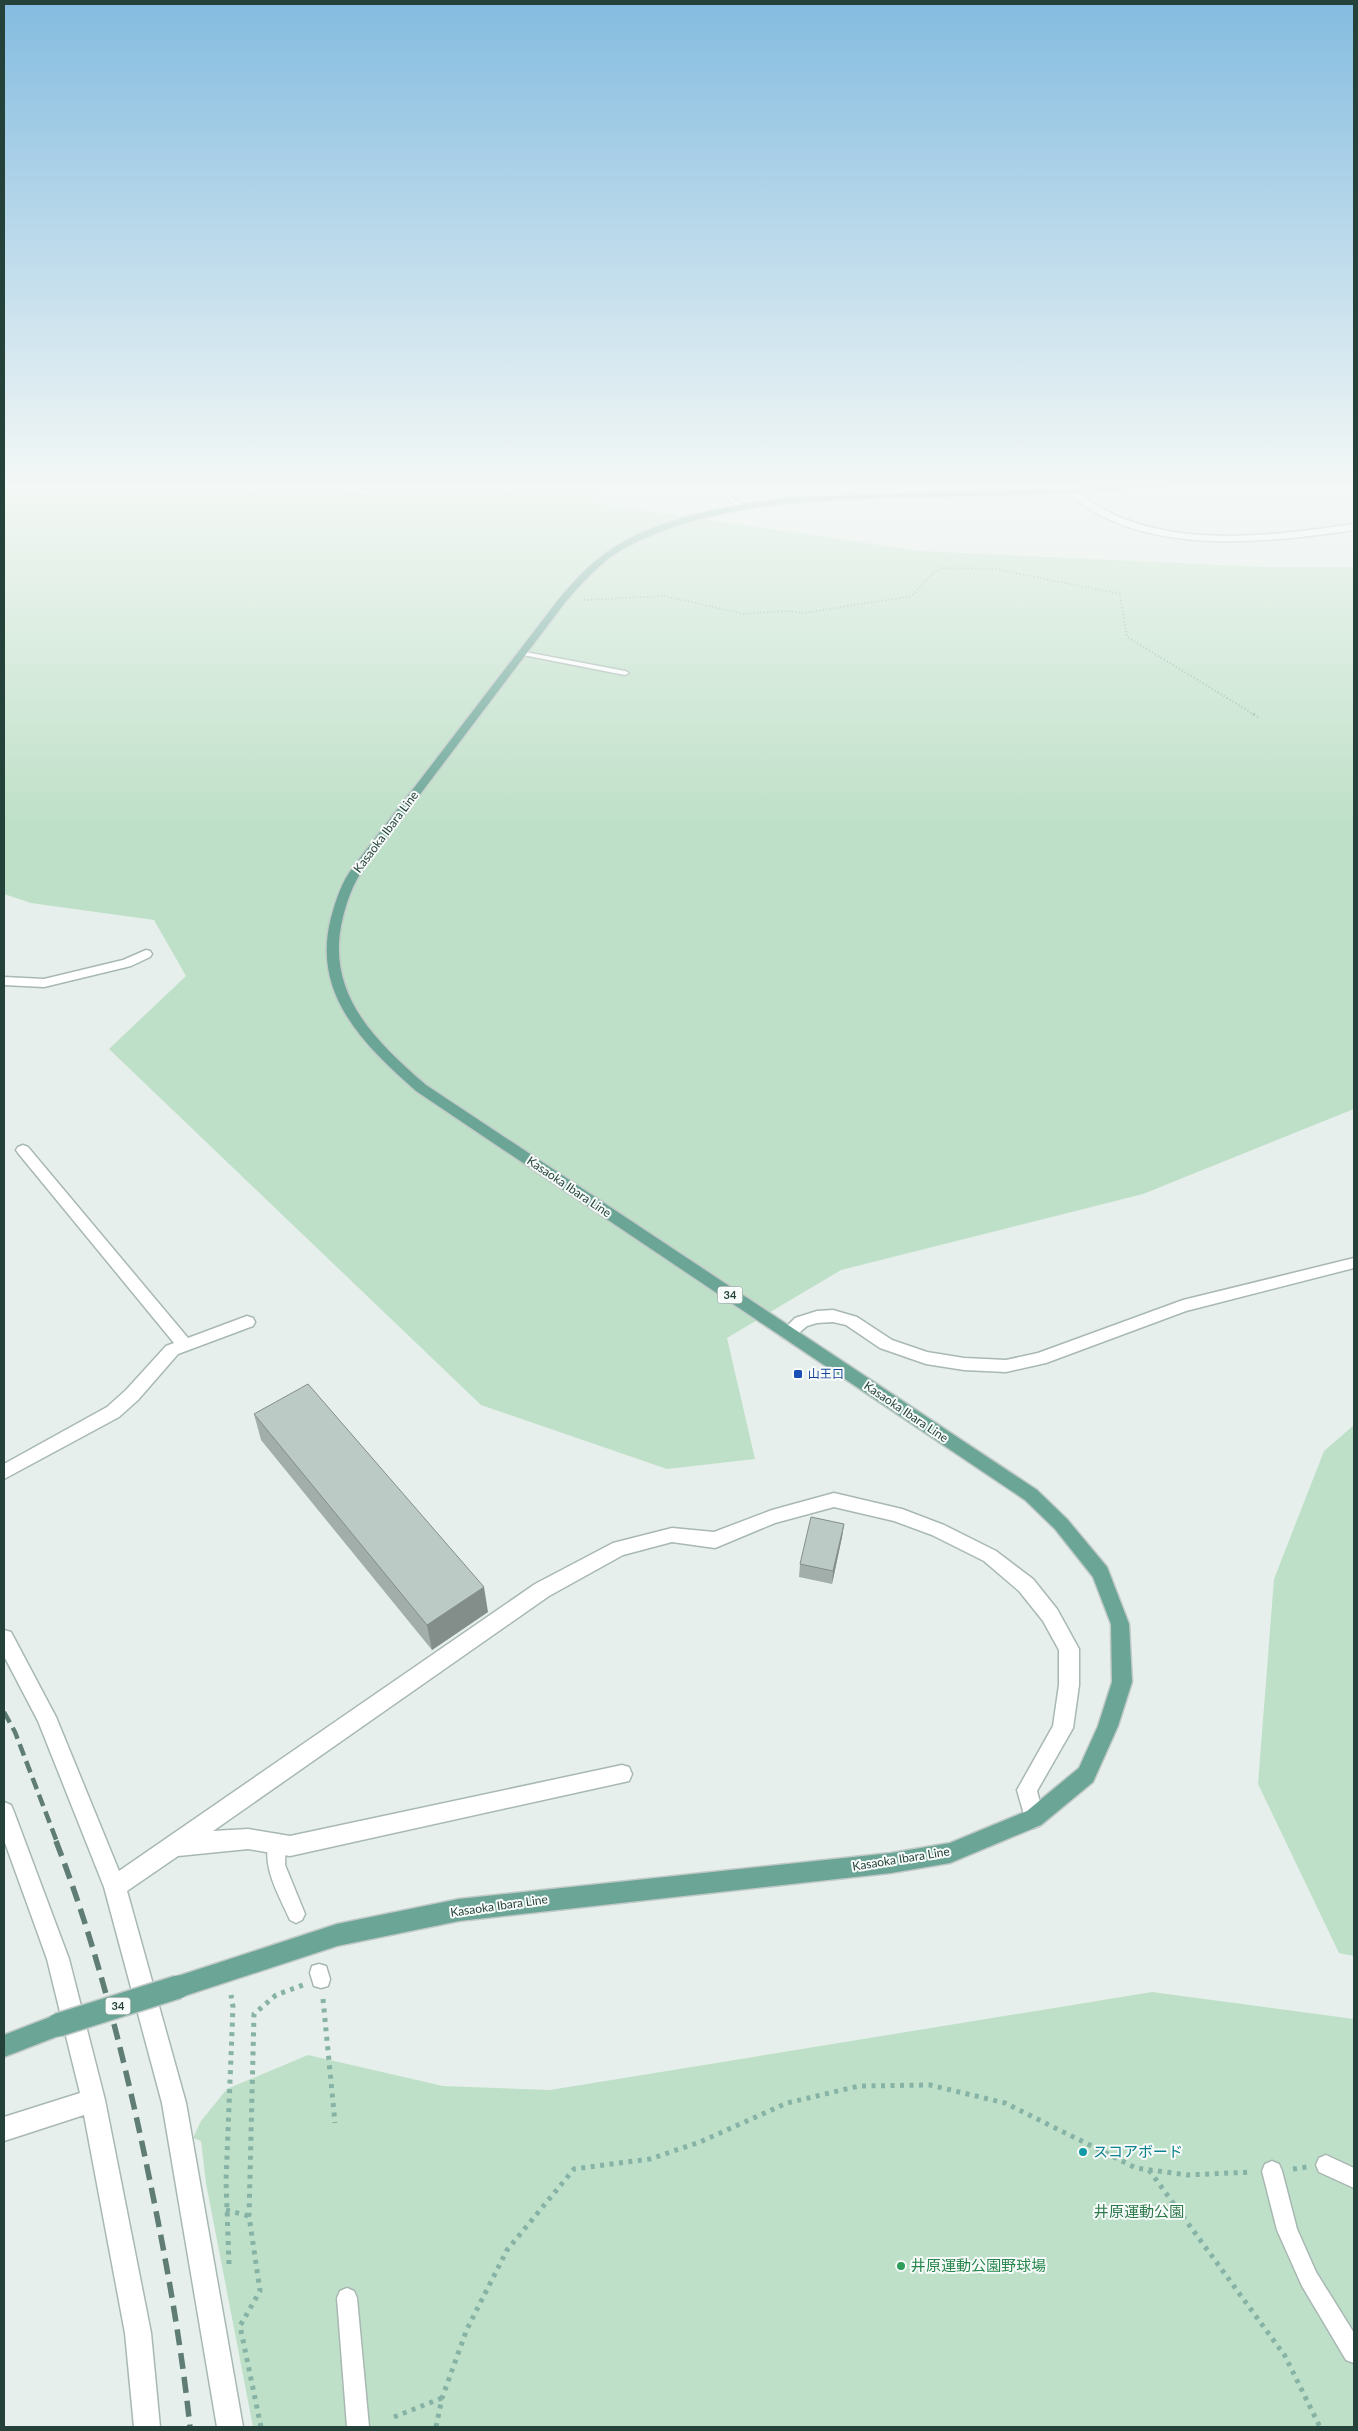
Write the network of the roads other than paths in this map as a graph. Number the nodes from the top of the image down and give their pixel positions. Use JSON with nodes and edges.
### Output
{"nodes":[{"id":1,"x":565,"y":597,"type":"edge"},
{"id":2,"x":522,"y":653,"type":"junction"},
{"id":3,"x":625,"y":672,"type":"dead end"},
{"id":4,"x":146,"y":954,"type":"dead end"},
{"id":5,"x":4,"y":981,"type":"edge"},
{"id":6,"x":23,"y":1150,"type":"dead end"},
{"id":7,"x":1354,"y":1263,"type":"edge"},
{"id":8,"x":247,"y":1322,"type":"dead end"},
{"id":9,"x":788,"y":1333,"type":"junction"},
{"id":10,"x":184,"y":1344,"type":"junction"},
{"id":11,"x":4,"y":1472,"type":"edge"},
{"id":12,"x":4,"y":1638,"type":"edge"},
{"id":13,"x":622,"y":1774,"type":"dead end"},
{"id":14,"x":4,"y":1812,"type":"edge"},
{"id":15,"x":1034,"y":1818,"type":"junction"},
{"id":16,"x":276,"y":1842,"type":"junction"},
{"id":17,"x":175,"y":1846,"type":"junction"},
{"id":18,"x":115,"y":1887,"type":"junction"},
{"id":19,"x":296,"y":1914,"type":"dead end"},
{"id":20,"x":4,"y":2046,"type":"edge"},
{"id":21,"x":92,"y":2100,"type":"junction"},
{"id":22,"x":4,"y":2129,"type":"edge"},
{"id":23,"x":1326,"y":2165,"type":"dead end"},
{"id":24,"x":1272,"y":2171,"type":"road end"},
{"id":25,"x":1354,"y":2178,"type":"edge"},
{"id":26,"x":347,"y":2298,"type":"dead end"},
{"id":27,"x":1354,"y":2352,"type":"edge"},
{"id":28,"x":147,"y":2427,"type":"edge"},
{"id":29,"x":230,"y":2427,"type":"edge"},
{"id":30,"x":358,"y":2427,"type":"edge"}],
"edges":[{"from":1,"to":2,"type":"main road","name":"Kasaoka Ibara Line","number":"34"},
{"from":2,"to":3,"type":"lane"},
{"from":2,"to":9,"type":"main road","name":"Kasaoka Ibara Line","number":"34"},
{"from":4,"to":5,"type":"street"},
{"from":6,"to":10,"type":"street"},
{"from":7,"to":9,"type":"street"},
{"from":8,"to":10,"type":"street"},
{"from":9,"to":15,"type":"main road","name":"Kasaoka Ibara Line","number":"34"},
{"from":10,"to":11,"type":"street"},
{"from":12,"to":18,"type":"street"},
{"from":13,"to":16,"type":"street"},
{"from":14,"to":21,"type":"street"},
{"from":15,"to":17,"type":"street"},
{"from":15,"to":20,"type":"main road","name":"Kasaoka Ibara Line","number":"34","bridge":true},
{"from":16,"to":17,"type":"street"},
{"from":16,"to":19,"type":"lane"},
{"from":17,"to":18,"type":"street"},
{"from":18,"to":29,"type":"street"},
{"from":21,"to":22,"type":"street"},
{"from":21,"to":28,"type":"street"},
{"from":23,"to":25,"type":"lane"},
{"from":24,"to":27,"type":"lane"},
{"from":26,"to":30,"type":"lane"}]}
